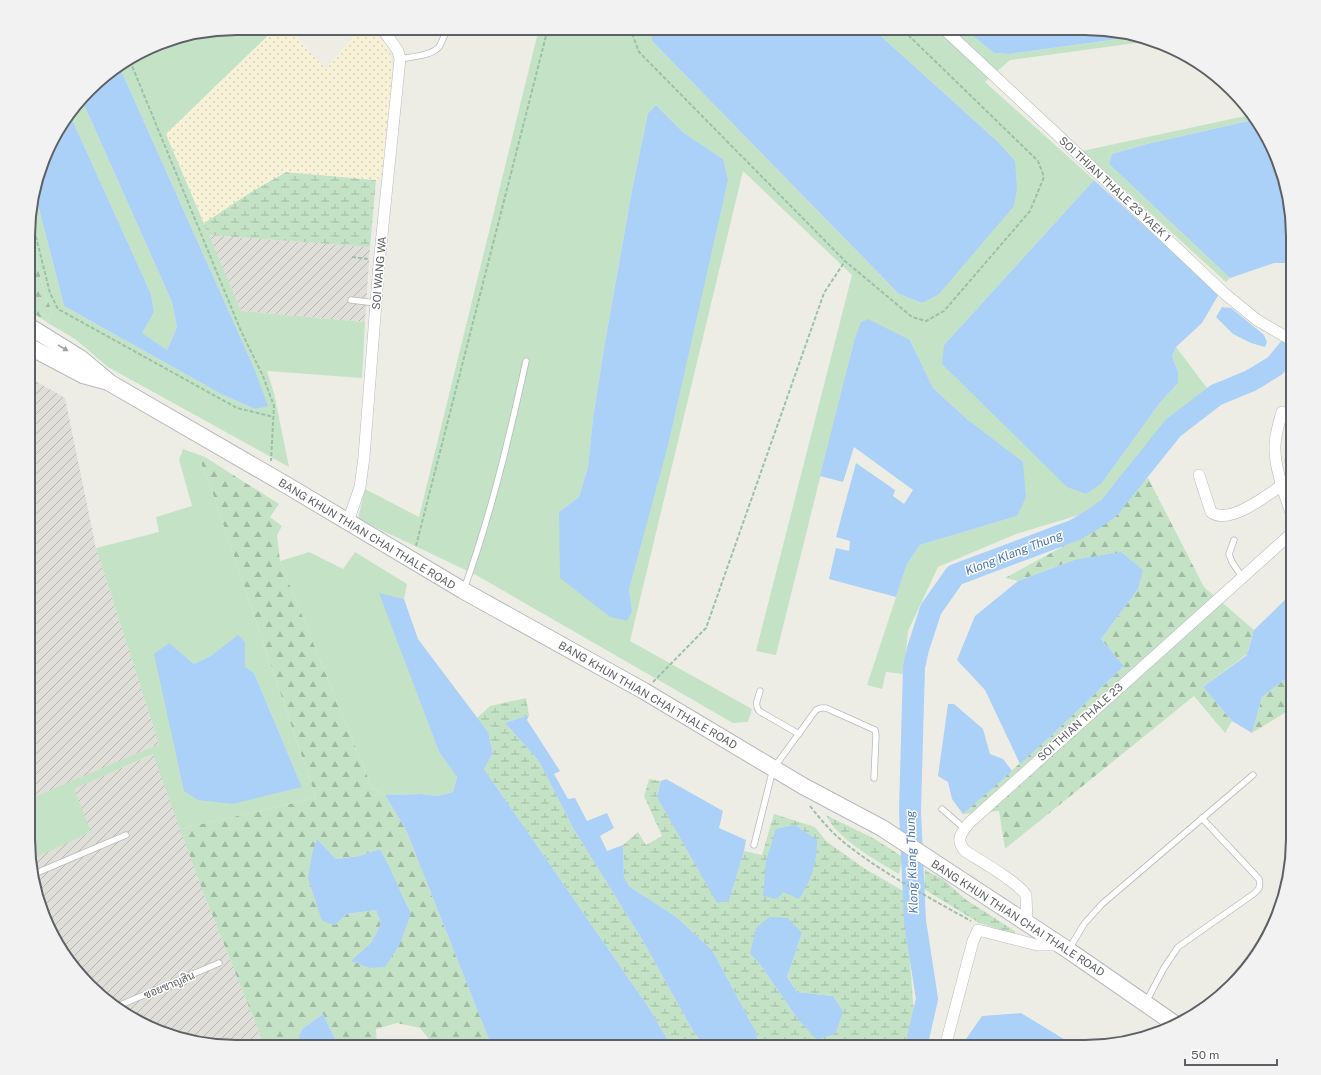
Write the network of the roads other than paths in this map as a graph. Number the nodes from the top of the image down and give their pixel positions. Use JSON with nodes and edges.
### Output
{"nodes":[{"id":1,"x":387,"y":35,"type":"edge"},
{"id":2,"x":444,"y":35,"type":"edge"},
{"id":3,"x":951,"y":35,"type":"edge"},
{"id":4,"x":400,"y":59,"type":"junction"},
{"id":5,"x":351,"y":300,"type":"dead end"},
{"id":6,"x":376,"y":303,"type":"junction"},
{"id":7,"x":35,"y":330,"type":"edge"},
{"id":8,"x":1286,"y":337,"type":"edge"},
{"id":9,"x":35,"y":350,"type":"edge"},
{"id":10,"x":526,"y":361,"type":"dead end"},
{"id":11,"x":110,"y":383,"type":"junction"},
{"id":12,"x":1282,"y":412,"type":"dead end"},
{"id":13,"x":1199,"y":475,"type":"dead end"},
{"id":14,"x":1282,"y":485,"type":"junction"},
{"id":15,"x":1286,"y":497,"type":"edge"},
{"id":16,"x":348,"y":522,"type":"junction"},
{"id":17,"x":1286,"y":538,"type":"edge"},
{"id":18,"x":1234,"y":540,"type":"dead end"},
{"id":19,"x":1242,"y":577,"type":"junction"},
{"id":20,"x":464,"y":591,"type":"junction"},
{"id":21,"x":760,"y":691,"type":"dead end"},
{"id":22,"x":799,"y":734,"type":"junction"},
{"id":23,"x":773,"y":769,"type":"junction"},
{"id":24,"x":1253,"y":775,"type":"dead end"},
{"id":25,"x":874,"y":778,"type":"dead end"},
{"id":26,"x":942,"y":809,"type":"dead end"},
{"id":27,"x":1202,"y":818,"type":"junction"},
{"id":28,"x":965,"y":829,"type":"junction"},
{"id":29,"x":126,"y":835,"type":"dead end"},
{"id":30,"x":754,"y":845,"type":"dead end"},
{"id":31,"x":38,"y":872,"type":"edge"},
{"id":32,"x":1027,"y":922,"type":"junction"},
{"id":33,"x":1064,"y":947,"type":"junction"},
{"id":34,"x":219,"y":963,"type":"dead end"},
{"id":35,"x":122,"y":1004,"type":"edge"},
{"id":36,"x":1145,"y":1004,"type":"junction"},
{"id":37,"x":1170,"y":1021,"type":"edge"},
{"id":38,"x":947,"y":1040,"type":"edge"}],
"edges":[{"from":1,"to":4,"type":"street"},
{"from":2,"to":4,"type":"lane"},
{"from":3,"to":8,"type":"street","name":"SOI THIAN THALE 23 YAEK 1"},
{"from":4,"to":6,"type":"street","name":"SOI WANG WA"},
{"from":5,"to":6,"type":"lane"},
{"from":6,"to":16,"type":"street","name":"SOI WANG WA"},
{"from":7,"to":11,"type":"main road","name":"BANG KHUN THIAN CHAI THALE ROAD","one_way":true},
{"from":9,"to":11,"type":"main road","name":"BANG KHUN THIAN CHAI THALE ROAD"},
{"from":10,"to":20,"type":"lane"},
{"from":11,"to":16,"type":"main road","name":"BANG KHUN THIAN CHAI THALE ROAD"},
{"from":12,"to":14,"type":"street"},
{"from":13,"to":14,"type":"street"},
{"from":14,"to":15,"type":"street"},
{"from":16,"to":20,"type":"main road","name":"BANG KHUN THIAN CHAI THALE ROAD"},
{"from":17,"to":19,"type":"street","name":"SOI THIAN THALE 23"},
{"from":18,"to":19,"type":"lane"},
{"from":19,"to":28,"type":"street","name":"SOI THIAN THALE 23"},
{"from":20,"to":23,"type":"main road","name":"BANG KHUN THIAN CHAI THALE ROAD"},
{"from":21,"to":22,"type":"lane"},
{"from":22,"to":23,"type":"lane"},
{"from":22,"to":25,"type":"lane"},
{"from":23,"to":30,"type":"lane"},
{"from":23,"to":32,"type":"main road","name":"BANG KHUN THIAN CHAI THALE ROAD"},
{"from":24,"to":27,"type":"lane"},
{"from":26,"to":28,"type":"lane"},
{"from":27,"to":33,"type":"lane"},
{"from":27,"to":36,"type":"lane"},
{"from":28,"to":32,"type":"street"},
{"from":29,"to":31,"type":"lane"},
{"from":32,"to":33,"type":"main road","name":"BANG KHUN THIAN CHAI THALE ROAD"},
{"from":33,"to":36,"type":"main road","name":"BANG KHUN THIAN CHAI THALE ROAD"},
{"from":33,"to":38,"type":"street"},
{"from":34,"to":35,"type":"lane","name":"ซอยชาญสิน"},
{"from":36,"to":37,"type":"main road","name":"BANG KHUN THIAN CHAI THALE ROAD"}]}
